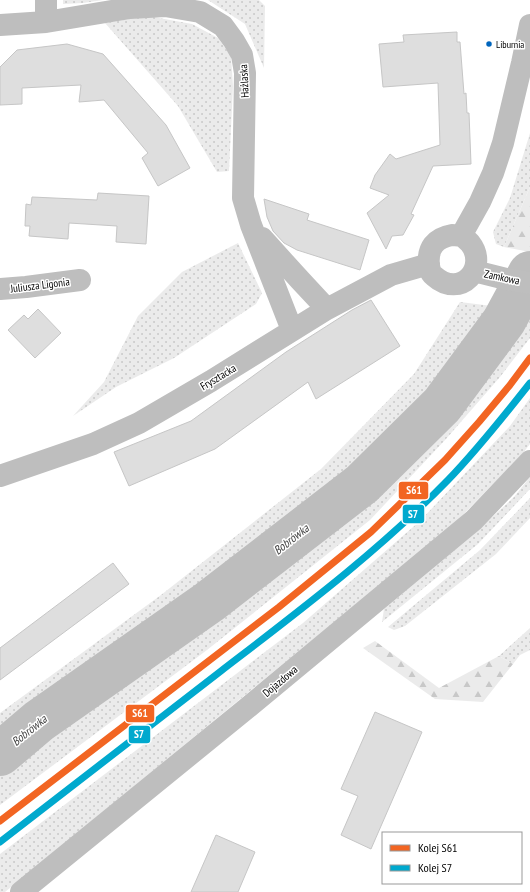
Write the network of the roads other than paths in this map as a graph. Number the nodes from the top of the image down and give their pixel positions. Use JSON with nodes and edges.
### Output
{"nodes":[{"id":1,"x":46,"y":0,"type":"edge"},
{"id":2,"x":46,"y":22,"type":"junction"},
{"id":3,"x":530,"y":25,"type":"edge"},
{"id":4,"x":0,"y":26,"type":"edge"},
{"id":5,"x":251,"y":225,"type":"junction"},
{"id":6,"x":461,"y":236,"type":"junction"},
{"id":7,"x":429,"y":264,"type":"junction"},
{"id":8,"x":474,"y":271,"type":"junction"},
{"id":9,"x":80,"y":280,"type":"dead end"},
{"id":10,"x":530,"y":283,"type":"edge"},
{"id":11,"x":0,"y":289,"type":"edge"},
{"id":12,"x":327,"y":308,"type":"junction"},
{"id":13,"x":292,"y":330,"type":"junction"},
{"id":14,"x":530,"y":461,"type":"edge"},
{"id":15,"x":0,"y":476,"type":"edge"},
{"id":16,"x":21,"y":892,"type":"edge"}],
"edges":[{"from":1,"to":2,"type":"street"},
{"from":2,"to":4,"type":"street","name":"Hażlaska"},
{"from":2,"to":5,"type":"street","name":"Hażlaska"},
{"from":3,"to":6,"type":"street"},
{"from":5,"to":12,"type":"street","name":"Hażlaska"},
{"from":5,"to":13,"type":"street","name":"Hażlaska"},
{"from":6,"to":7,"type":"street"},
{"from":6,"to":8,"type":"street"},
{"from":7,"to":8,"type":"street"},
{"from":7,"to":12,"type":"street","name":"Frysztacka"},
{"from":8,"to":10,"type":"street","name":"Zamkowa"},
{"from":9,"to":11,"type":"street","name":"Juliusza Ligonia"},
{"from":12,"to":13,"type":"street","name":"Frysztacka"},
{"from":13,"to":15,"type":"street","name":"Frysztacka"},
{"from":14,"to":16,"type":"street","name":"Dojazdowa"}]}
